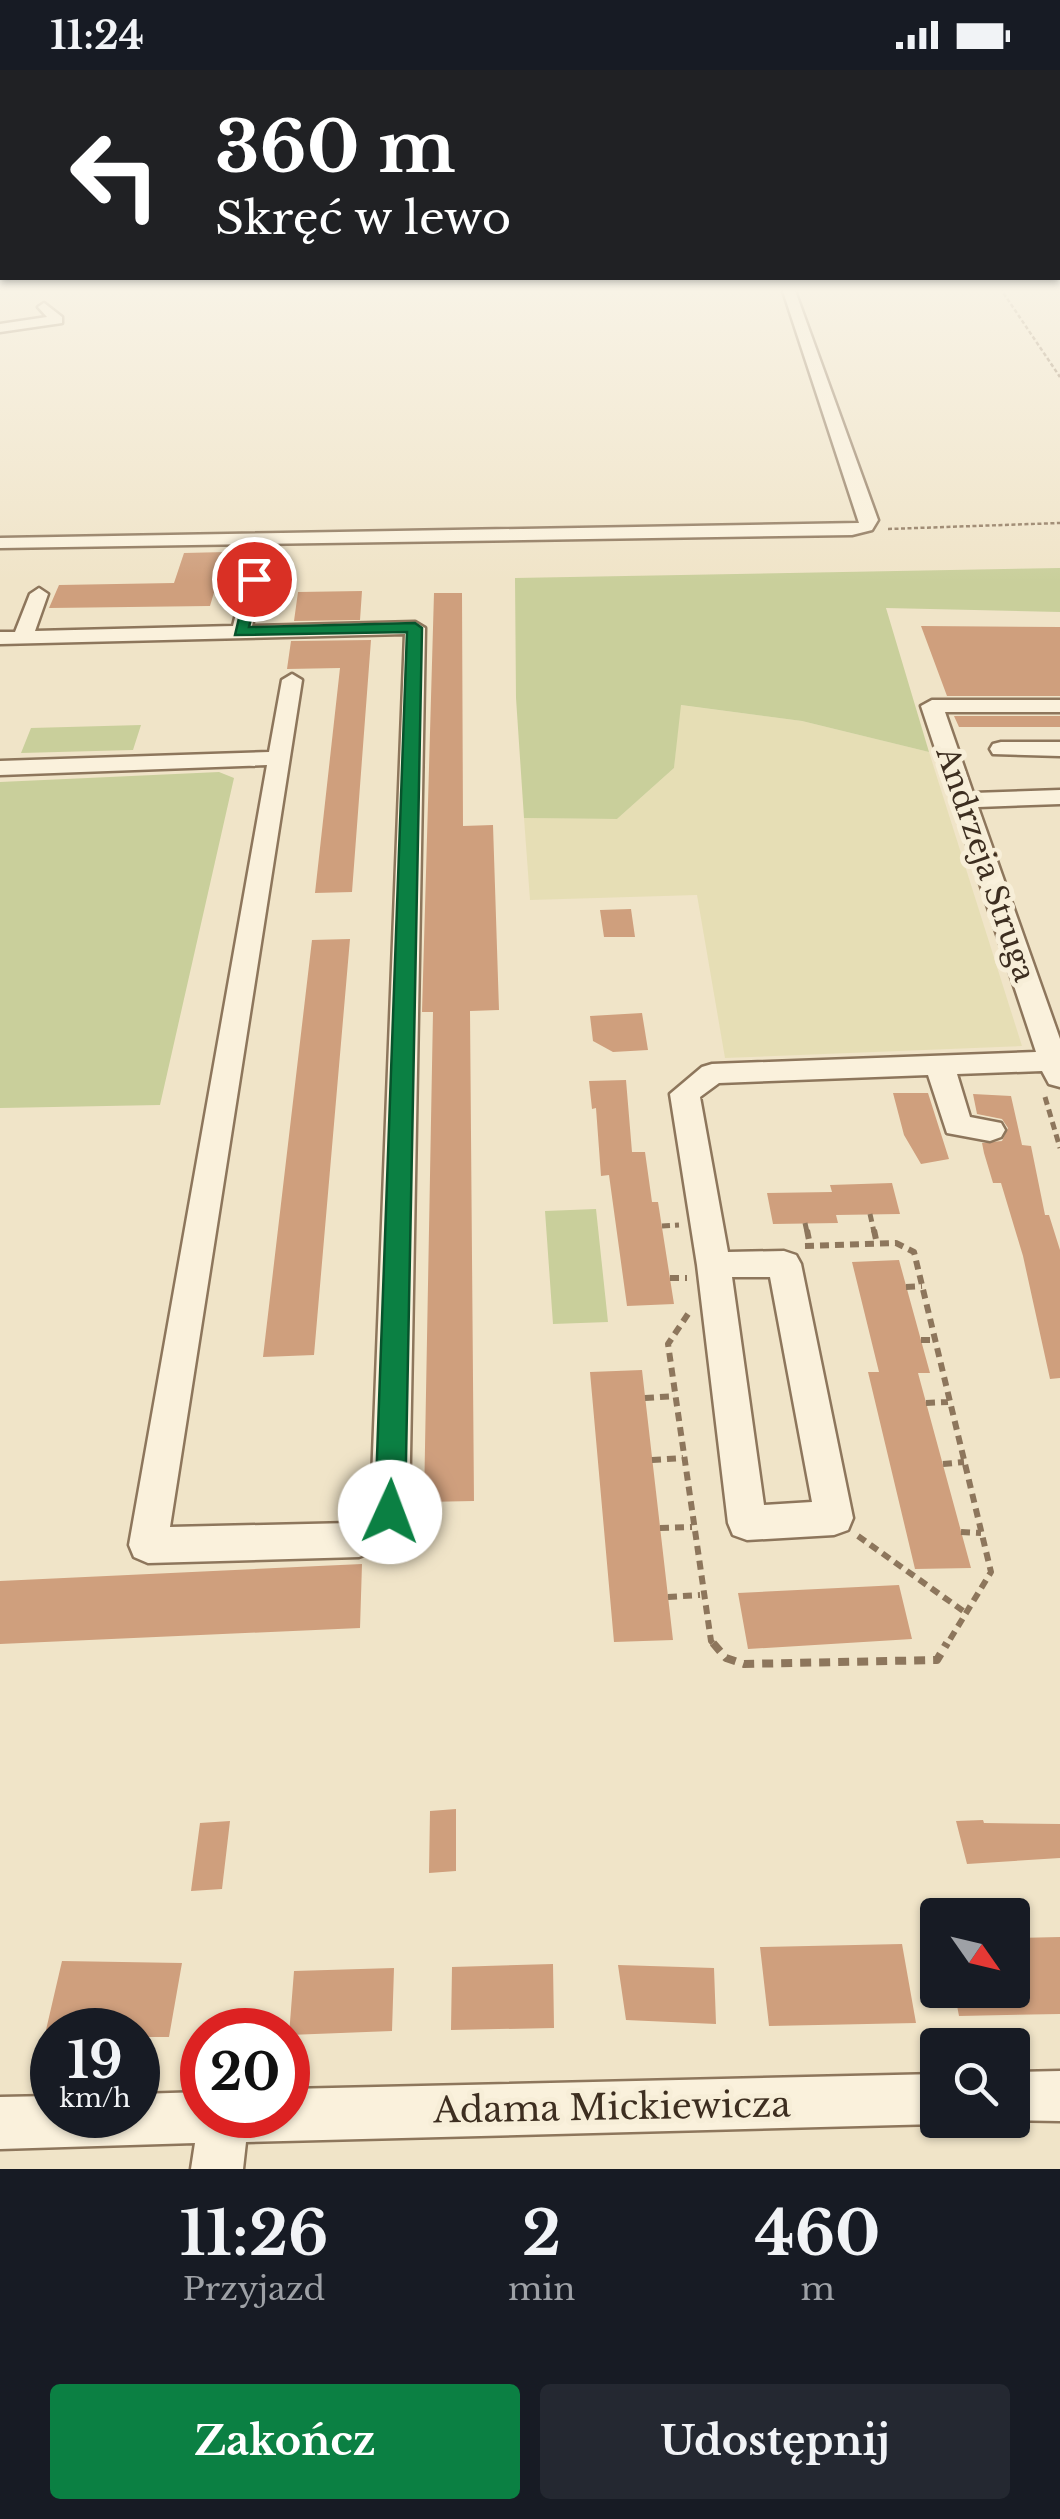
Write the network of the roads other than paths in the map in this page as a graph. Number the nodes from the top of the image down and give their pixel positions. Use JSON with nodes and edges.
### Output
{"nodes":[{"id":1,"x":822,"y":386,"type":"edge"},
{"id":2,"x":0,"y":543,"type":"edge"},
{"id":3,"x":260,"y":552,"type":"dead end"},
{"id":4,"x":39,"y":594,"type":"dead end"},
{"id":5,"x":241,"y":632,"type":"junction"},
{"id":6,"x":11,"y":638,"type":"edge"},
{"id":7,"x":292,"y":680,"type":"dead end"},
{"id":8,"x":1060,"y":706,"type":"edge"},
{"id":9,"x":1002,"y":749,"type":"dead end"},
{"id":10,"x":1060,"y":749,"type":"edge"},
{"id":11,"x":279,"y":758,"type":"junction"},
{"id":12,"x":0,"y":768,"type":"edge"},
{"id":13,"x":1060,"y":797,"type":"edge"},
{"id":14,"x":964,"y":800,"type":"junction"},
{"id":15,"x":938,"y":1064,"type":"junction"},
{"id":16,"x":1056,"y":1070,"type":"edge"},
{"id":17,"x":990,"y":1130,"type":"dead end"},
{"id":18,"x":714,"y":1265,"type":"junction"},
{"id":19,"x":1060,"y":2096,"type":"edge"},
{"id":20,"x":1030,"y":2097,"type":"edge"},
{"id":21,"x":920,"y":2099,"type":"edge"},
{"id":22,"x":310,"y":2114,"type":"edge"},
{"id":23,"x":180,"y":2117,"type":"edge"},
{"id":24,"x":0,"y":2122,"type":"edge"},
{"id":25,"x":221,"y":2138,"type":"edge"},
{"id":26,"x":217,"y":2169,"type":"edge"}],
"edges":[{"from":1,"to":2,"type":"street"},
{"from":3,"to":5,"type":"street"},
{"from":4,"to":6,"type":"street"},
{"from":5,"to":6,"type":"street"},
{"from":5,"to":11,"type":"street"},
{"from":7,"to":11,"type":"street"},
{"from":8,"to":14,"type":"street","name":"Andrzeja Struga"},
{"from":9,"to":10,"type":"street"},
{"from":11,"to":12,"type":"street"},
{"from":13,"to":14,"type":"street"},
{"from":14,"to":16,"type":"street","name":"Andrzeja Struga"},
{"from":15,"to":16,"type":"street"},
{"from":15,"to":17,"type":"street"},
{"from":15,"to":18,"type":"street"},
{"from":18,"to":18,"type":"street"},
{"from":19,"to":20,"type":"street"},
{"from":21,"to":22,"type":"street","name":"Adama Mickiewicza"},
{"from":23,"to":24,"type":"street","name":"Adama Mickiewicza"},
{"from":25,"to":26,"type":"street"}]}
